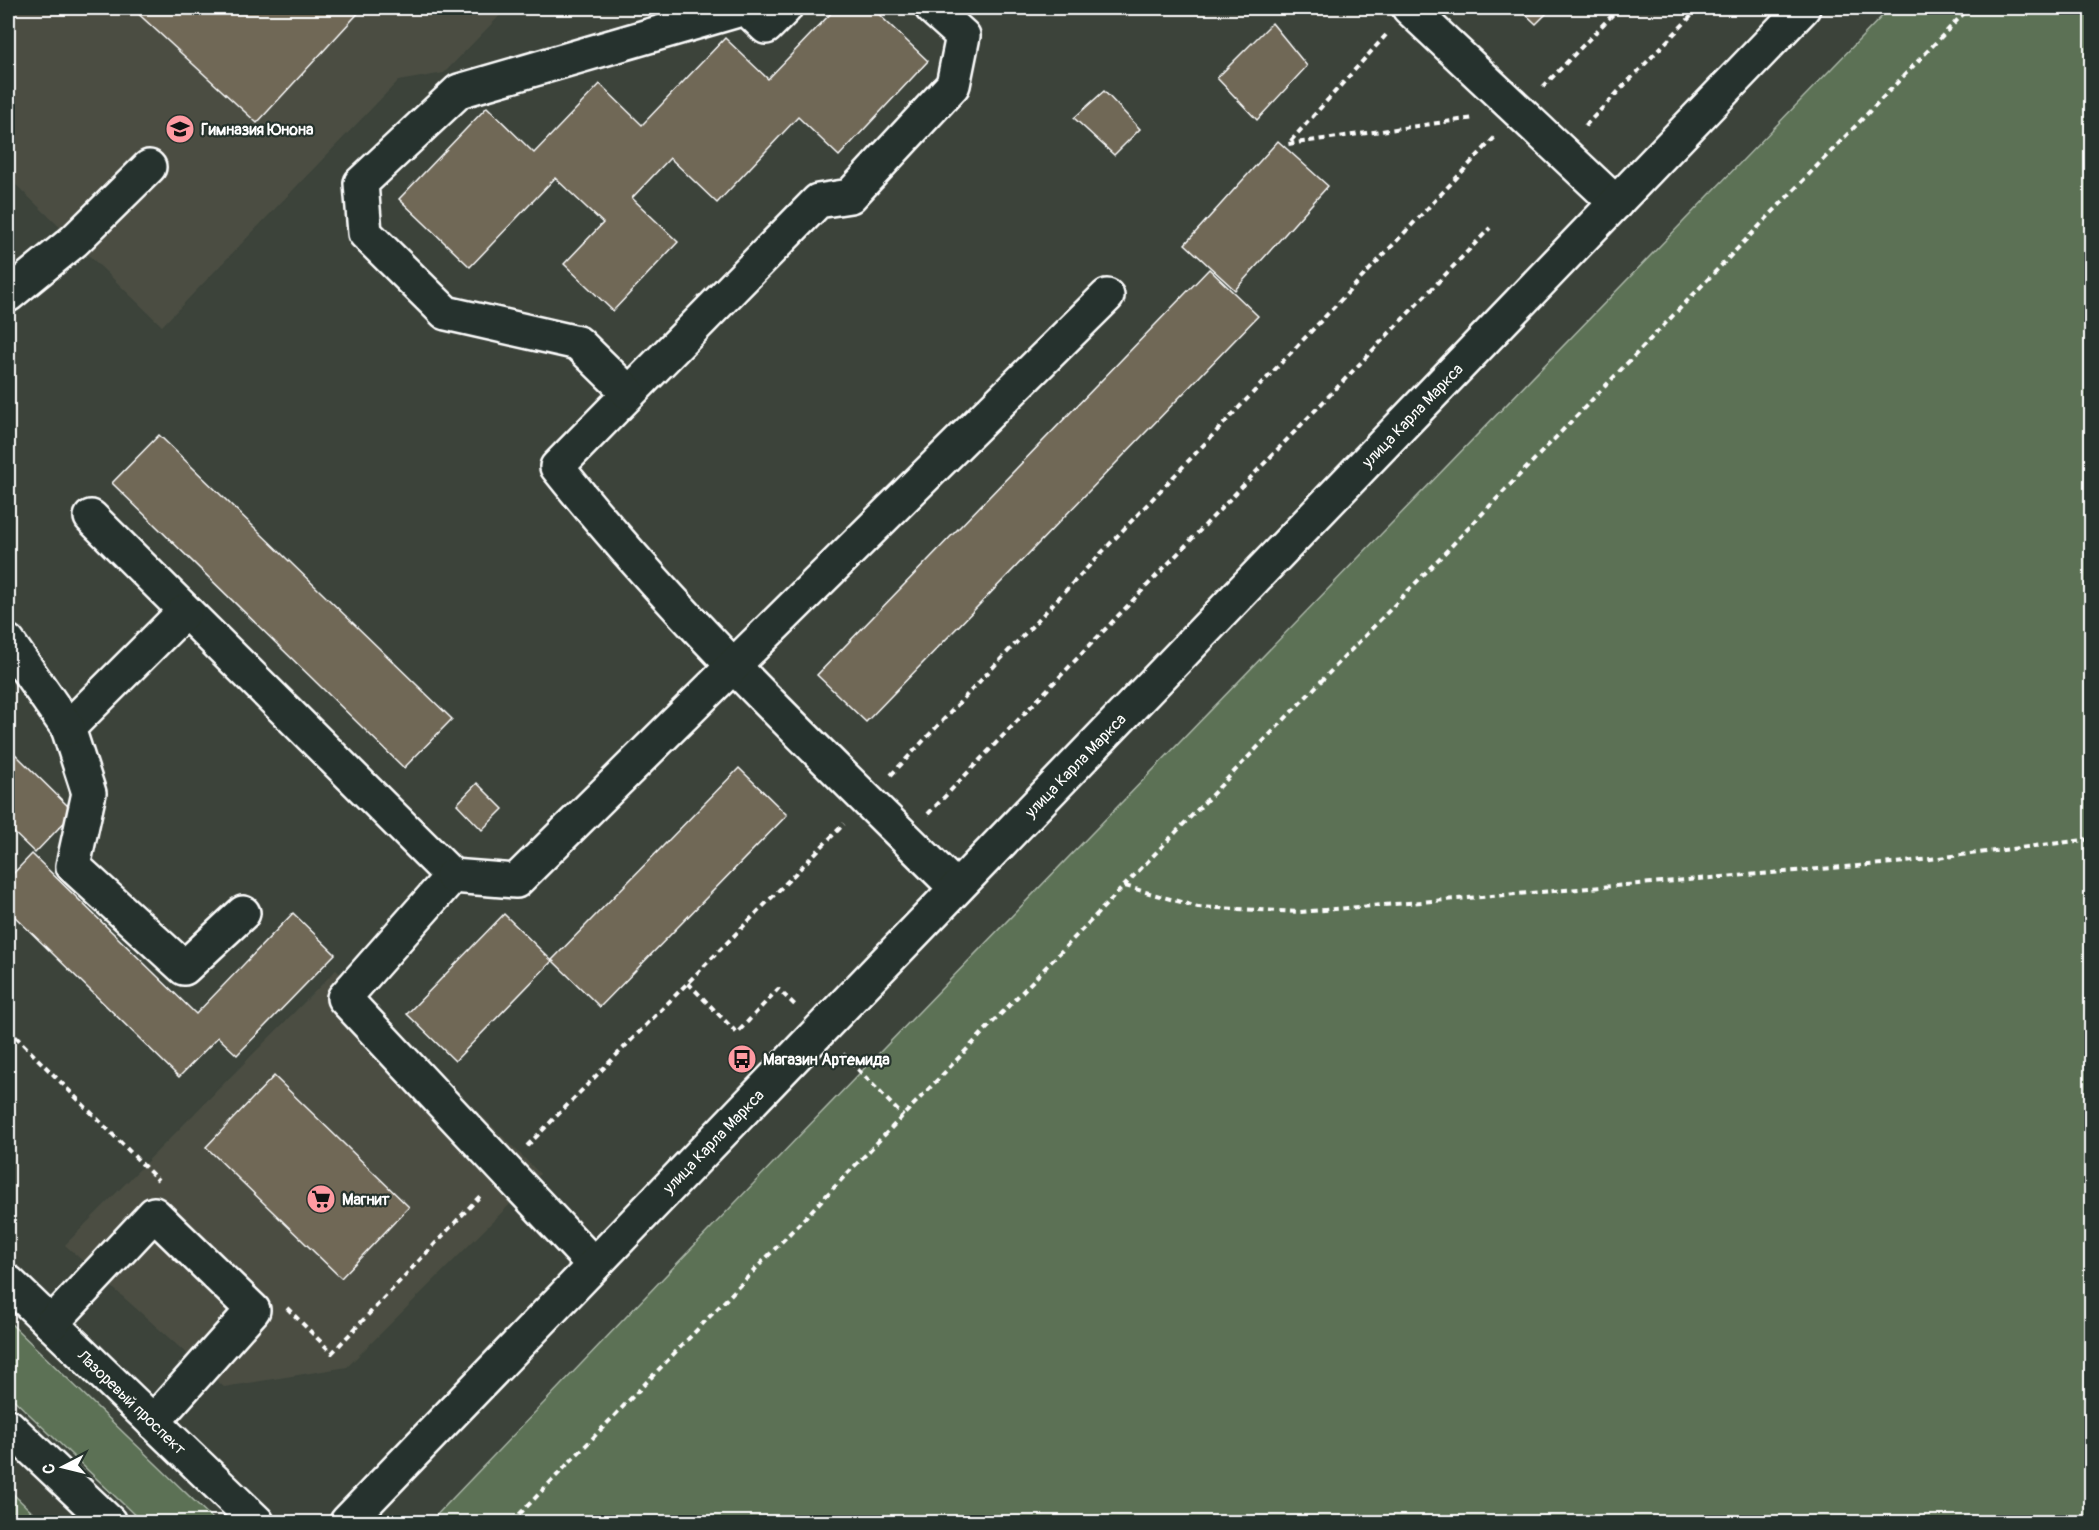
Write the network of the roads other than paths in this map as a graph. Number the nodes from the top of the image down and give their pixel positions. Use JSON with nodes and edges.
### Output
{"nodes":[{"id":1,"x":745,"y":8,"type":"edge"},
{"id":2,"x":785,"y":8,"type":"edge"},
{"id":3,"x":932,"y":8,"type":"edge"},
{"id":4,"x":1409,"y":8,"type":"edge"},
{"id":5,"x":1803,"y":8,"type":"edge"},
{"id":6,"x":149,"y":167,"type":"dead end"},
{"id":7,"x":1616,"y":203,"type":"junction"},
{"id":8,"x":8,"y":295,"type":"edge"},
{"id":9,"x":1107,"y":296,"type":"dead end"},
{"id":10,"x":629,"y":393,"type":"junction"},
{"id":11,"x":91,"y":517,"type":"dead end"},
{"id":12,"x":185,"y":611,"type":"junction"},
{"id":13,"x":8,"y":642,"type":"edge"},
{"id":14,"x":732,"y":667,"type":"junction"},
{"id":15,"x":68,"y":728,"type":"junction"},
{"id":16,"x":452,"y":876,"type":"junction"},
{"id":17,"x":956,"y":888,"type":"junction"},
{"id":18,"x":243,"y":913,"type":"dead end"},
{"id":19,"x":594,"y":1265,"type":"junction"},
{"id":20,"x":8,"y":1282,"type":"edge"},
{"id":21,"x":51,"y":1324,"type":"junction"},
{"id":22,"x":153,"y":1422,"type":"junction"},
{"id":23,"x":8,"y":1426,"type":"edge"},
{"id":24,"x":109,"y":1522,"type":"edge"},
{"id":25,"x":257,"y":1522,"type":"edge"},
{"id":26,"x":347,"y":1522,"type":"edge"}],
"edges":[{"from":1,"to":2,"type":"street"},
{"from":1,"to":10,"type":"street"},
{"from":3,"to":10,"type":"street"},
{"from":4,"to":7,"type":"street"},
{"from":5,"to":7,"type":"street","name":"улица Карла Маркса"},
{"from":6,"to":8,"type":"street"},
{"from":7,"to":17,"type":"street","name":"улица Карла Маркса"},
{"from":9,"to":14,"type":"street"},
{"from":10,"to":14,"type":"street"},
{"from":11,"to":12,"type":"street"},
{"from":12,"to":15,"type":"street"},
{"from":12,"to":16,"type":"street"},
{"from":13,"to":15,"type":"street"},
{"from":14,"to":16,"type":"street"},
{"from":14,"to":17,"type":"street"},
{"from":15,"to":18,"type":"street"},
{"from":16,"to":19,"type":"street"},
{"from":17,"to":19,"type":"street","name":"улица Карла Маркса"},
{"from":19,"to":26,"type":"street","name":"улица Карла Маркса"},
{"from":20,"to":21,"type":"street","name":"Лазоревый проспект"},
{"from":21,"to":22,"type":"street","name":"Лазоревый проспект"},
{"from":21,"to":22,"type":"street"},
{"from":22,"to":25,"type":"street","name":"Лазоревый проспект"},
{"from":23,"to":24,"type":"street"}]}
